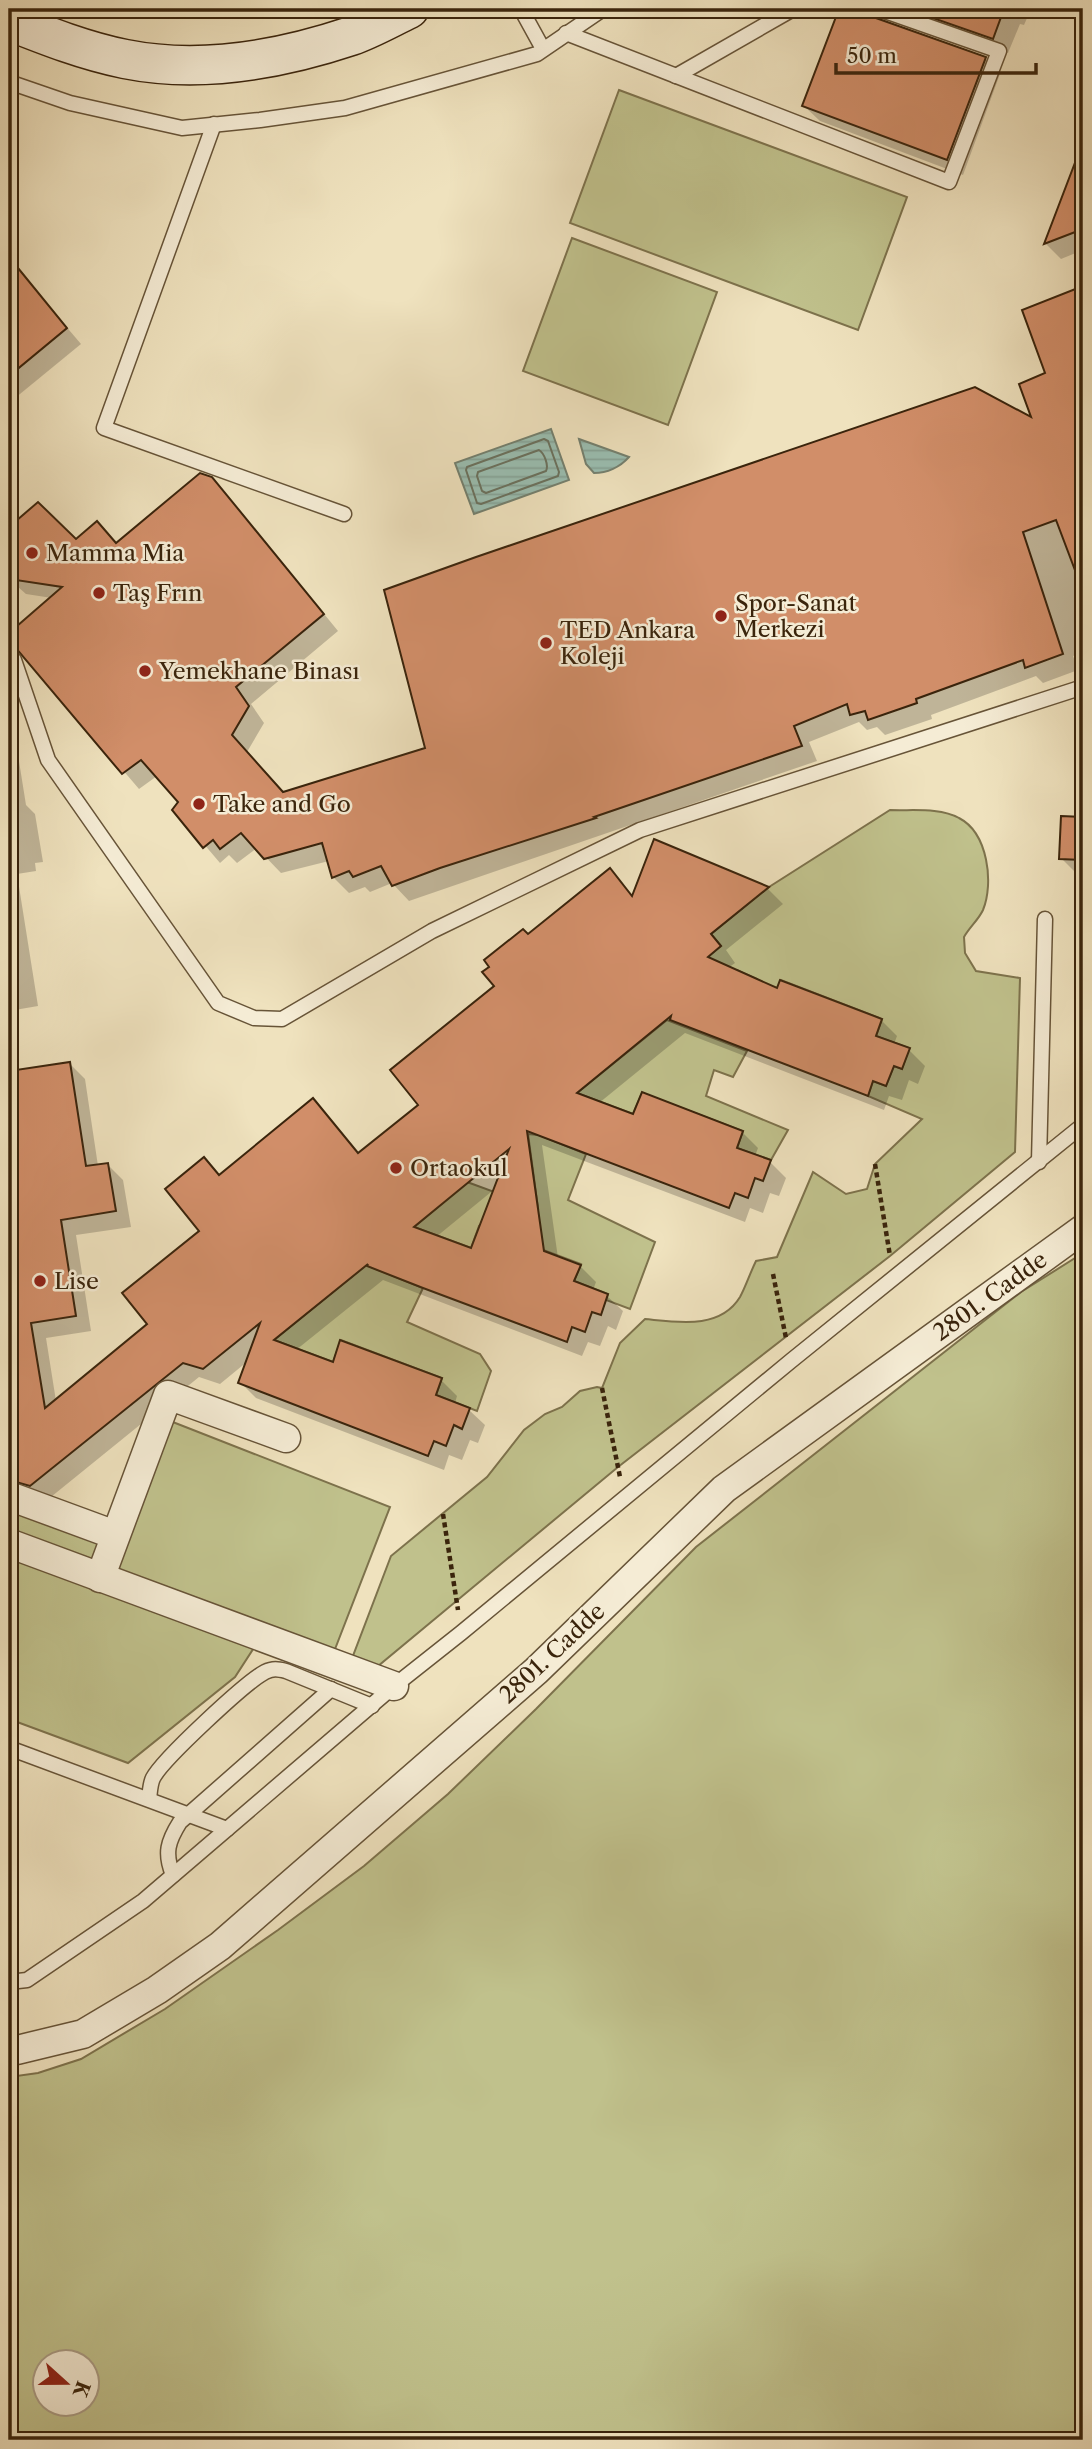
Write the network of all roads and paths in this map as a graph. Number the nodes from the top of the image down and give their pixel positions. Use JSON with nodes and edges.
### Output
{"nodes":[{"id":1,"x":409,"y":9,"type":"edge"},
{"id":2,"x":521,"y":9,"type":"edge"},
{"id":3,"x":601,"y":9,"type":"edge"},
{"id":4,"x":793,"y":9,"type":"edge"},
{"id":5,"x":879,"y":9,"type":"edge"},
{"id":6,"x":9,"y":21,"type":"edge"},
{"id":7,"x":566,"y":33,"type":"junction"},
{"id":8,"x":543,"y":49,"type":"junction"},
{"id":9,"x":676,"y":76,"type":"junction"},
{"id":10,"x":9,"y":82,"type":"edge"},
{"id":11,"x":214,"y":124,"type":"junction"},
{"id":12,"x":344,"y":514,"type":"dead end"},
{"id":13,"x":9,"y":653,"type":"edge"},
{"id":14,"x":1083,"y":687,"type":"edge"},
{"id":15,"x":1045,"y":919,"type":"dead end"},
{"id":16,"x":1083,"y":1125,"type":"edge"},
{"id":17,"x":1039,"y":1162,"type":"junction"},
{"id":18,"x":875,"y":1164,"type":"dead end"},
{"id":19,"x":1083,"y":1229,"type":"edge"},
{"id":20,"x":773,"y":1274,"type":"dead end"},
{"id":21,"x":893,"y":1280,"type":"junction"},
{"id":22,"x":1076,"y":1345,"type":"dead end"},
{"id":23,"x":1083,"y":1350,"type":"edge"},
{"id":24,"x":792,"y":1360,"type":"junction"},
{"id":25,"x":601,"y":1388,"type":"dead end"},
{"id":26,"x":286,"y":1438,"type":"dead end"},
{"id":27,"x":625,"y":1498,"type":"junction"},
{"id":28,"x":18,"y":1499,"type":"edge"},
{"id":29,"x":443,"y":1514,"type":"dead end"},
{"id":30,"x":115,"y":1535,"type":"junction"},
{"id":31,"x":11,"y":1537,"type":"edge"},
{"id":32,"x":100,"y":1578,"type":"junction"},
{"id":33,"x":461,"y":1633,"type":"junction"},
{"id":34,"x":394,"y":1686,"type":"junction"},
{"id":35,"x":331,"y":1689,"type":"junction"},
{"id":36,"x":372,"y":1706,"type":"junction"},
{"id":37,"x":9,"y":1748,"type":"edge"},
{"id":38,"x":149,"y":1799,"type":"junction"},
{"id":39,"x":188,"y":1815,"type":"junction"},
{"id":40,"x":228,"y":1829,"type":"junction"},
{"id":41,"x":173,"y":1875,"type":"junction"},
{"id":42,"x":9,"y":1982,"type":"edge"},
{"id":43,"x":9,"y":2050,"type":"edge"}],
"edges":[{"from":1,"to":6,"type":"street"},
{"from":2,"to":8,"type":"lane"},
{"from":3,"to":7,"type":"lane"},
{"from":4,"to":9,"type":"lane"},
{"from":5,"to":9,"type":"lane"},
{"from":7,"to":8,"type":"lane"},
{"from":7,"to":9,"type":"lane"},
{"from":8,"to":11,"type":"lane"},
{"from":10,"to":11,"type":"lane"},
{"from":11,"to":12,"type":"lane"},
{"from":13,"to":14,"type":"lane"},
{"from":15,"to":17,"type":"lane"},
{"from":16,"to":17,"type":"lane"},
{"from":17,"to":21,"type":"lane"},
{"from":18,"to":21,"type":"path"},
{"from":19,"to":43,"type":"street","name":"2801. Cadde"},
{"from":20,"to":24,"type":"path"},
{"from":21,"to":24,"type":"lane"},
{"from":22,"to":23,"type":"path"},
{"from":24,"to":27,"type":"lane"},
{"from":25,"to":27,"type":"path"},
{"from":26,"to":30,"type":"street"},
{"from":27,"to":33,"type":"lane"},
{"from":28,"to":30,"type":"street"},
{"from":28,"to":31,"type":"street"},
{"from":29,"to":33,"type":"path"},
{"from":30,"to":32,"type":"street"},
{"from":31,"to":32,"type":"street"},
{"from":32,"to":34,"type":"street"},
{"from":33,"to":34,"type":"lane"},
{"from":34,"to":36,"type":"lane"},
{"from":35,"to":36,"type":"lane"},
{"from":35,"to":38,"type":"lane"},
{"from":35,"to":39,"type":"lane"},
{"from":36,"to":40,"type":"lane"},
{"from":37,"to":38,"type":"lane"},
{"from":38,"to":39,"type":"lane"},
{"from":39,"to":40,"type":"lane"},
{"from":39,"to":41,"type":"lane"},
{"from":40,"to":41,"type":"lane"},
{"from":41,"to":42,"type":"lane"}]}
